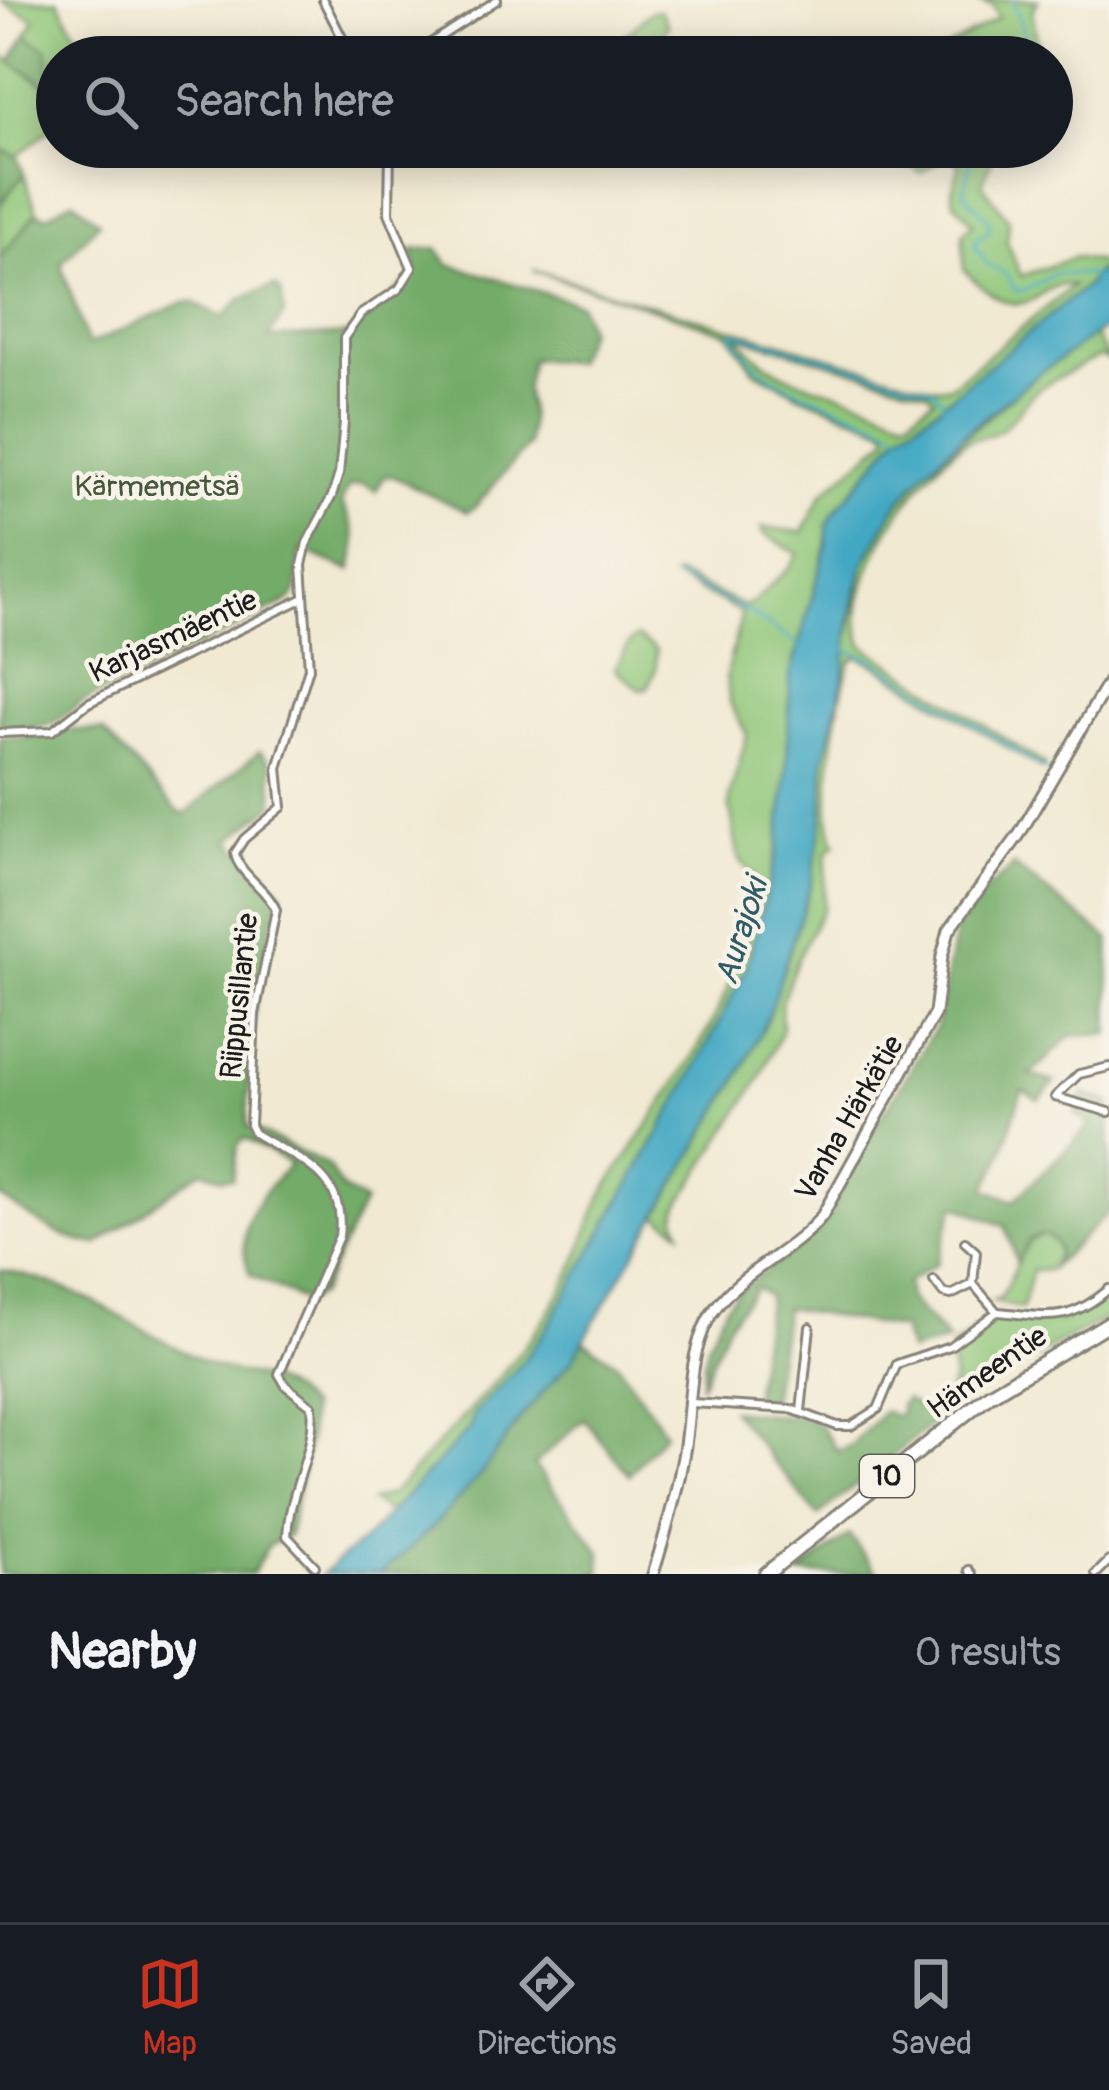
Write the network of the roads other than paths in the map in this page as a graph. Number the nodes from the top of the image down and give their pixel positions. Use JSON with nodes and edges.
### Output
{"nodes":[{"id":1,"x":323,"y":0,"type":"edge"},
{"id":2,"x":497,"y":0,"type":"edge"},
{"id":3,"x":341,"y":36,"type":"edge"},
{"id":4,"x":441,"y":36,"type":"edge"},
{"id":5,"x":390,"y":168,"type":"edge"},
{"id":6,"x":302,"y":599,"type":"junction"},
{"id":7,"x":1109,"y":681,"type":"edge"},
{"id":8,"x":0,"y":733,"type":"edge"},
{"id":9,"x":1109,"y":1067,"type":"edge"},
{"id":10,"x":1109,"y":1112,"type":"edge"},
{"id":11,"x":965,"y":1241,"type":"dead end"},
{"id":12,"x":934,"y":1281,"type":"dead end"},
{"id":13,"x":973,"y":1284,"type":"junction"},
{"id":14,"x":1109,"y":1288,"type":"edge"},
{"id":15,"x":997,"y":1312,"type":"junction"},
{"id":16,"x":1109,"y":1322,"type":"edge"},
{"id":17,"x":810,"y":1327,"type":"dead end"},
{"id":18,"x":692,"y":1403,"type":"junction"},
{"id":19,"x":801,"y":1411,"type":"junction"},
{"id":20,"x":1109,"y":1561,"type":"edge"},
{"id":21,"x":315,"y":1566,"type":"dead end"},
{"id":22,"x":653,"y":1574,"type":"edge"},
{"id":23,"x":769,"y":1574,"type":"edge"},
{"id":24,"x":1096,"y":1574,"type":"edge"}],
"edges":[{"from":1,"to":3,"type":"street"},
{"from":2,"to":4,"type":"street"},
{"from":5,"to":6,"type":"street"},
{"from":6,"to":8,"type":"street","name":"Karjasmäentie"},
{"from":6,"to":21,"type":"street","name":"Riippusillantie"},
{"from":7,"to":18,"type":"street","name":"Vanha Härkätie"},
{"from":9,"to":10,"type":"street"},
{"from":11,"to":13,"type":"street"},
{"from":12,"to":13,"type":"street"},
{"from":13,"to":15,"type":"street"},
{"from":14,"to":15,"type":"street"},
{"from":15,"to":19,"type":"street"},
{"from":16,"to":23,"type":"highway","name":"Hämeentie","number":"10"},
{"from":17,"to":19,"type":"street"},
{"from":18,"to":19,"type":"street"},
{"from":18,"to":22,"type":"street","name":"Vanha Härkätie"},
{"from":20,"to":24,"type":"street"}]}
